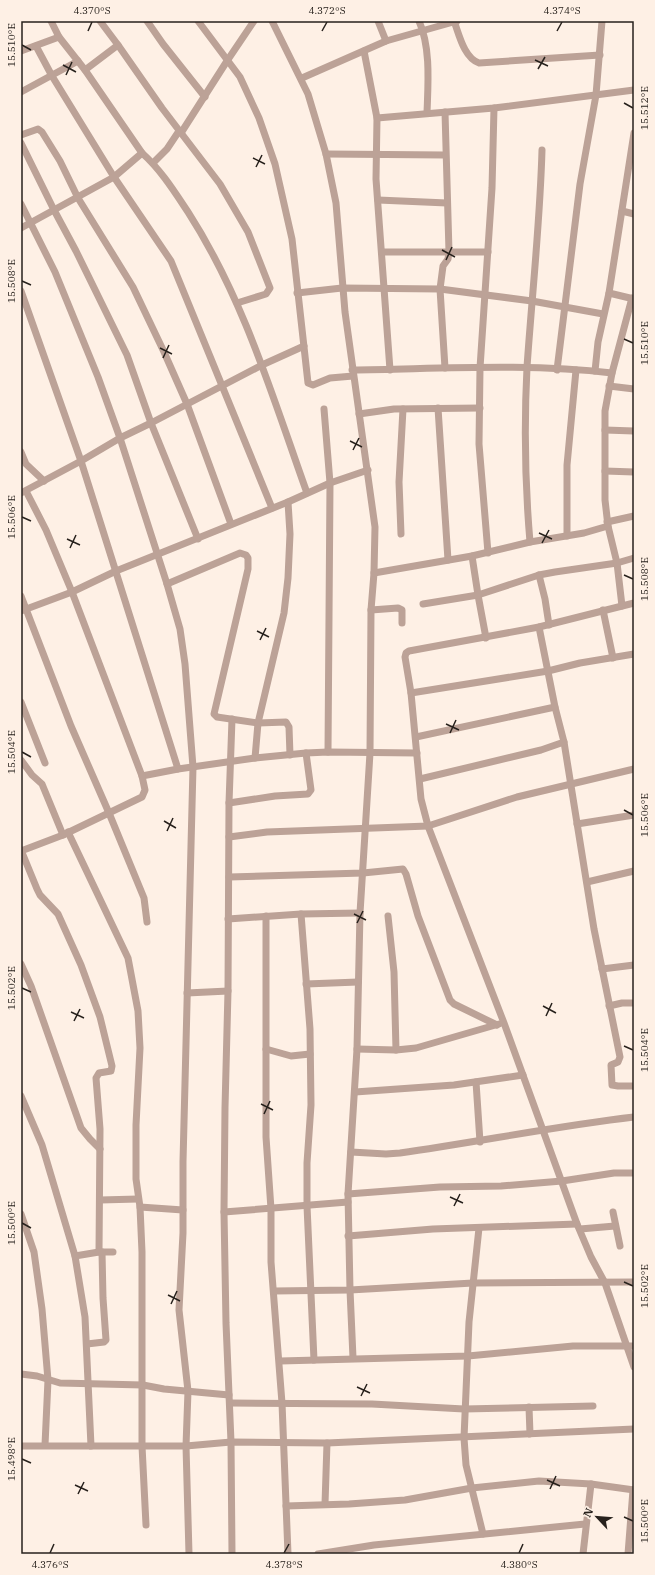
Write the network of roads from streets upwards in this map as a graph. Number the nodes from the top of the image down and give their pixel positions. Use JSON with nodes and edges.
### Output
{"nodes":[{"id":1,"x":51,"y":21,"type":"edge"},
{"id":2,"x":100,"y":21,"type":"edge"},
{"id":3,"x":147,"y":21,"type":"edge"},
{"id":4,"x":198,"y":21,"type":"edge"},
{"id":5,"x":254,"y":21,"type":"edge"},
{"id":6,"x":272,"y":21,"type":"edge"},
{"id":7,"x":378,"y":21,"type":"edge"},
{"id":8,"x":419,"y":21,"type":"edge"},
{"id":9,"x":455,"y":21,"type":"edge"},
{"id":10,"x":602,"y":21,"type":"edge"},
{"id":11,"x":423,"y":30,"type":"junction"},
{"id":12,"x":59,"y":36,"type":"junction"},
{"id":13,"x":386,"y":41,"type":"junction"},
{"id":14,"x":118,"y":45,"type":"junction"},
{"id":15,"x":36,"y":46,"type":"junction"},
{"id":16,"x":21,"y":51,"type":"edge"},
{"id":17,"x":364,"y":51,"type":"junction"},
{"id":18,"x":600,"y":55,"type":"junction"},
{"id":19,"x":78,"y":61,"type":"junction"},
{"id":20,"x":227,"y":61,"type":"junction"},
{"id":21,"x":85,"y":70,"type":"junction"},
{"id":22,"x":52,"y":76,"type":"junction"},
{"id":23,"x":302,"y":78,"type":"junction"},
{"id":24,"x":634,"y":90,"type":"edge"},
{"id":25,"x":21,"y":92,"type":"edge"},
{"id":26,"x":596,"y":95,"type":"junction"},
{"id":27,"x":205,"y":96,"type":"junction"},
{"id":28,"x":494,"y":108,"type":"junction"},
{"id":29,"x":445,"y":112,"type":"junction"},
{"id":30,"x":427,"y":113,"type":"junction"},
{"id":31,"x":377,"y":118,"type":"junction"},
{"id":32,"x":180,"y":132,"type":"junction"},
{"id":33,"x":634,"y":133,"type":"edge"},
{"id":34,"x":21,"y":136,"type":"edge"},
{"id":35,"x":21,"y":143,"type":"edge"},
{"id":36,"x":542,"y":150,"type":"dead end"},
{"id":37,"x":142,"y":153,"type":"junction"},
{"id":38,"x":326,"y":154,"type":"junction"},
{"id":39,"x":376,"y":155,"type":"junction"},
{"id":40,"x":446,"y":155,"type":"junction"},
{"id":41,"x":153,"y":163,"type":"junction"},
{"id":42,"x":114,"y":177,"type":"junction"},
{"id":43,"x":78,"y":198,"type":"junction"},
{"id":44,"x":378,"y":200,"type":"junction"},
{"id":45,"x":447,"y":203,"type":"junction"},
{"id":46,"x":21,"y":204,"type":"edge"},
{"id":47,"x":54,"y":210,"type":"junction"},
{"id":48,"x":622,"y":211,"type":"junction"},
{"id":49,"x":634,"y":214,"type":"edge"},
{"id":50,"x":30,"y":223,"type":"junction"},
{"id":51,"x":21,"y":228,"type":"edge"},
{"id":52,"x":382,"y":252,"type":"junction"},
{"id":53,"x":449,"y":252,"type":"junction"},
{"id":54,"x":488,"y":252,"type":"junction"},
{"id":55,"x":342,"y":288,"type":"junction"},
{"id":56,"x":384,"y":289,"type":"junction"},
{"id":57,"x":440,"y":289,"type":"junction"},
{"id":58,"x":21,"y":291,"type":"edge"},
{"id":59,"x":297,"y":293,"type":"junction"},
{"id":60,"x":609,"y":293,"type":"junction"},
{"id":61,"x":484,"y":294,"type":"junction"},
{"id":62,"x":633,"y":298,"type":"edge"},
{"id":63,"x":532,"y":301,"type":"junction"},
{"id":64,"x":237,"y":303,"type":"junction"},
{"id":65,"x":565,"y":307,"type":"junction"},
{"id":66,"x":603,"y":314,"type":"junction"},
{"id":67,"x":304,"y":346,"type":"junction"},
{"id":68,"x":262,"y":365,"type":"junction"},
{"id":69,"x":445,"y":368,"type":"junction"},
{"id":70,"x":480,"y":368,"type":"junction"},
{"id":71,"x":527,"y":369,"type":"junction"},
{"id":72,"x":390,"y":370,"type":"junction"},
{"id":73,"x":557,"y":370,"type":"junction"},
{"id":74,"x":576,"y":370,"type":"junction"},
{"id":75,"x":595,"y":371,"type":"junction"},
{"id":76,"x":353,"y":373,"type":"junction"},
{"id":77,"x":612,"y":373,"type":"junction"},
{"id":78,"x":223,"y":385,"type":"junction"},
{"id":79,"x":609,"y":386,"type":"junction"},
{"id":80,"x":634,"y":390,"type":"edge"},
{"id":81,"x":187,"y":404,"type":"junction"},
{"id":82,"x":404,"y":408,"type":"junction"},
{"id":83,"x":438,"y":408,"type":"junction"},
{"id":84,"x":480,"y":408,"type":"junction"},
{"id":85,"x":324,"y":409,"type":"dead end"},
{"id":86,"x":359,"y":414,"type":"junction"},
{"id":87,"x":151,"y":423,"type":"junction"},
{"id":88,"x":605,"y":430,"type":"junction"},
{"id":89,"x":634,"y":431,"type":"edge"},
{"id":90,"x":120,"y":438,"type":"junction"},
{"id":91,"x":21,"y":452,"type":"edge"},
{"id":92,"x":81,"y":461,"type":"junction"},
{"id":93,"x":368,"y":470,"type":"junction"},
{"id":94,"x":605,"y":471,"type":"junction"},
{"id":95,"x":634,"y":472,"type":"edge"},
{"id":96,"x":44,"y":481,"type":"junction"},
{"id":97,"x":330,"y":483,"type":"junction"},
{"id":98,"x":23,"y":492,"type":"edge"},
{"id":99,"x":307,"y":493,"type":"junction"},
{"id":100,"x":288,"y":502,"type":"junction"},
{"id":101,"x":272,"y":508,"type":"junction"},
{"id":102,"x":634,"y":516,"type":"edge"},
{"id":103,"x":231,"y":524,"type":"junction"},
{"id":104,"x":607,"y":524,"type":"junction"},
{"id":105,"x":401,"y":534,"type":"dead end"},
{"id":106,"x":566,"y":536,"type":"junction"},
{"id":107,"x":198,"y":539,"type":"junction"},
{"id":108,"x":530,"y":542,"type":"junction"},
{"id":109,"x":488,"y":553,"type":"junction"},
{"id":110,"x":158,"y":555,"type":"junction"},
{"id":111,"x":472,"y":556,"type":"junction"},
{"id":112,"x":634,"y":558,"type":"edge"},
{"id":113,"x":448,"y":560,"type":"junction"},
{"id":114,"x":617,"y":563,"type":"junction"},
{"id":115,"x":116,"y":571,"type":"junction"},
{"id":116,"x":374,"y":573,"type":"junction"},
{"id":117,"x":539,"y":575,"type":"junction"},
{"id":118,"x":167,"y":584,"type":"junction"},
{"id":119,"x":72,"y":592,"type":"junction"},
{"id":120,"x":478,"y":595,"type":"junction"},
{"id":121,"x":21,"y":596,"type":"edge"},
{"id":122,"x":634,"y":603,"type":"edge"},
{"id":123,"x":423,"y":604,"type":"dead end"},
{"id":124,"x":622,"y":606,"type":"junction"},
{"id":125,"x":23,"y":610,"type":"edge"},
{"id":126,"x":371,"y":610,"type":"junction"},
{"id":127,"x":603,"y":610,"type":"junction"},
{"id":128,"x":402,"y":623,"type":"dead end"},
{"id":129,"x":549,"y":625,"type":"junction"},
{"id":130,"x":540,"y":627,"type":"junction"},
{"id":131,"x":486,"y":638,"type":"junction"},
{"id":132,"x":634,"y":654,"type":"edge"},
{"id":133,"x":613,"y":658,"type":"junction"},
{"id":134,"x":548,"y":671,"type":"junction"},
{"id":135,"x":411,"y":693,"type":"junction"},
{"id":136,"x":21,"y":702,"type":"edge"},
{"id":137,"x":555,"y":708,"type":"junction"},
{"id":138,"x":232,"y":719,"type":"junction"},
{"id":139,"x":258,"y":723,"type":"junction"},
{"id":140,"x":416,"y":737,"type":"junction"},
{"id":141,"x":564,"y":742,"type":"junction"},
{"id":142,"x":328,"y":752,"type":"junction"},
{"id":143,"x":306,"y":753,"type":"junction"},
{"id":144,"x":417,"y":753,"type":"junction"},
{"id":145,"x":370,"y":754,"type":"junction"},
{"id":146,"x":290,"y":755,"type":"junction"},
{"id":147,"x":255,"y":758,"type":"junction"},
{"id":148,"x":21,"y":760,"type":"edge"},
{"id":149,"x":231,"y":761,"type":"junction"},
{"id":150,"x":45,"y":763,"type":"dead end"},
{"id":151,"x":193,"y":767,"type":"junction"},
{"id":152,"x":178,"y":768,"type":"junction"},
{"id":153,"x":634,"y":768,"type":"edge"},
{"id":154,"x":142,"y":776,"type":"junction"},
{"id":155,"x":420,"y":779,"type":"junction"},
{"id":156,"x":571,"y":785,"type":"junction"},
{"id":157,"x":229,"y":802,"type":"junction"},
{"id":158,"x":109,"y":813,"type":"junction"},
{"id":159,"x":634,"y":815,"type":"edge"},
{"id":160,"x":577,"y":824,"type":"junction"},
{"id":161,"x":428,"y":826,"type":"junction"},
{"id":162,"x":365,"y":829,"type":"junction"},
{"id":163,"x":66,"y":834,"type":"junction"},
{"id":164,"x":228,"y":836,"type":"junction"},
{"id":165,"x":21,"y":851,"type":"edge"},
{"id":166,"x":634,"y":871,"type":"edge"},
{"id":167,"x":363,"y":873,"type":"junction"},
{"id":168,"x":229,"y":877,"type":"junction"},
{"id":169,"x":587,"y":882,"type":"junction"},
{"id":170,"x":360,"y":913,"type":"junction"},
{"id":171,"x":301,"y":914,"type":"junction"},
{"id":172,"x":266,"y":916,"type":"junction"},
{"id":173,"x":388,"y":916,"type":"dead end"},
{"id":174,"x":228,"y":919,"type":"junction"},
{"id":175,"x":148,"y":922,"type":"dead end"},
{"id":176,"x":21,"y":964,"type":"edge"},
{"id":177,"x":634,"y":965,"type":"edge"},
{"id":178,"x":602,"y":969,"type":"junction"},
{"id":179,"x":358,"y":982,"type":"junction"},
{"id":180,"x":306,"y":984,"type":"junction"},
{"id":181,"x":228,"y":991,"type":"junction"},
{"id":182,"x":187,"y":993,"type":"junction"},
{"id":183,"x":634,"y":1003,"type":"edge"},
{"id":184,"x":609,"y":1006,"type":"junction"},
{"id":185,"x":501,"y":1024,"type":"junction"},
{"id":186,"x":266,"y":1049,"type":"junction"},
{"id":187,"x":357,"y":1049,"type":"junction"},
{"id":188,"x":396,"y":1050,"type":"junction"},
{"id":189,"x":310,"y":1054,"type":"junction"},
{"id":190,"x":523,"y":1075,"type":"junction"},
{"id":191,"x":476,"y":1082,"type":"junction"},
{"id":192,"x":634,"y":1086,"type":"edge"},
{"id":193,"x":355,"y":1092,"type":"junction"},
{"id":194,"x":21,"y":1096,"type":"edge"},
{"id":195,"x":634,"y":1117,"type":"edge"},
{"id":196,"x":543,"y":1130,"type":"junction"},
{"id":197,"x":480,"y":1142,"type":"junction"},
{"id":198,"x":100,"y":1149,"type":"junction"},
{"id":199,"x":351,"y":1152,"type":"junction"},
{"id":200,"x":634,"y":1173,"type":"edge"},
{"id":201,"x":562,"y":1181,"type":"junction"},
{"id":202,"x":348,"y":1194,"type":"junction"},
{"id":203,"x":100,"y":1200,"type":"junction"},
{"id":204,"x":348,"y":1202,"type":"junction"},
{"id":205,"x":139,"y":1203,"type":"junction"},
{"id":206,"x":308,"y":1206,"type":"junction"},
{"id":207,"x":270,"y":1208,"type":"junction"},
{"id":208,"x":183,"y":1210,"type":"junction"},
{"id":209,"x":224,"y":1212,"type":"junction"},
{"id":210,"x":613,"y":1212,"type":"dead end"},
{"id":211,"x":21,"y":1214,"type":"edge"},
{"id":212,"x":579,"y":1226,"type":"junction"},
{"id":213,"x":615,"y":1226,"type":"junction"},
{"id":214,"x":479,"y":1228,"type":"junction"},
{"id":215,"x":348,"y":1236,"type":"junction"},
{"id":216,"x":620,"y":1246,"type":"dead end"},
{"id":217,"x":101,"y":1252,"type":"junction"},
{"id":218,"x":113,"y":1252,"type":"dead end"},
{"id":219,"x":75,"y":1256,"type":"junction"},
{"id":220,"x":634,"y":1282,"type":"edge"},
{"id":221,"x":473,"y":1283,"type":"junction"},
{"id":222,"x":605,"y":1283,"type":"junction"},
{"id":223,"x":350,"y":1290,"type":"junction"},
{"id":224,"x":311,"y":1291,"type":"junction"},
{"id":225,"x":274,"y":1292,"type":"junction"},
{"id":226,"x":87,"y":1344,"type":"junction"},
{"id":227,"x":626,"y":1346,"type":"junction"},
{"id":228,"x":634,"y":1346,"type":"edge"},
{"id":229,"x":468,"y":1356,"type":"junction"},
{"id":230,"x":353,"y":1358,"type":"junction"},
{"id":231,"x":314,"y":1360,"type":"junction"},
{"id":232,"x":280,"y":1361,"type":"junction"},
{"id":233,"x":634,"y":1367,"type":"edge"},
{"id":234,"x":21,"y":1374,"type":"edge"},
{"id":235,"x":48,"y":1380,"type":"junction"},
{"id":236,"x":89,"y":1384,"type":"junction"},
{"id":237,"x":142,"y":1385,"type":"junction"},
{"id":238,"x":188,"y":1391,"type":"junction"},
{"id":239,"x":229,"y":1395,"type":"junction"},
{"id":240,"x":230,"y":1403,"type":"junction"},
{"id":241,"x":282,"y":1403,"type":"junction"},
{"id":242,"x":593,"y":1406,"type":"dead end"},
{"id":243,"x":528,"y":1407,"type":"junction"},
{"id":244,"x":464,"y":1408,"type":"junction"},
{"id":245,"x":634,"y":1429,"type":"edge"},
{"id":246,"x":530,"y":1434,"type":"junction"},
{"id":247,"x":464,"y":1438,"type":"junction"},
{"id":248,"x":231,"y":1442,"type":"junction"},
{"id":249,"x":283,"y":1443,"type":"junction"},
{"id":250,"x":327,"y":1443,"type":"junction"},
{"id":251,"x":45,"y":1445,"type":"junction"},
{"id":252,"x":21,"y":1446,"type":"edge"},
{"id":253,"x":91,"y":1446,"type":"junction"},
{"id":254,"x":142,"y":1446,"type":"junction"},
{"id":255,"x":186,"y":1446,"type":"junction"},
{"id":256,"x":591,"y":1484,"type":"junction"},
{"id":257,"x":472,"y":1488,"type":"junction"},
{"id":258,"x":634,"y":1490,"type":"edge"},
{"id":259,"x":325,"y":1504,"type":"junction"},
{"id":260,"x":286,"y":1506,"type":"junction"},
{"id":261,"x":585,"y":1524,"type":"junction"},
{"id":262,"x":146,"y":1525,"type":"dead end"},
{"id":263,"x":483,"y":1534,"type":"junction"},
{"id":264,"x":189,"y":1554,"type":"edge"},
{"id":265,"x":232,"y":1554,"type":"edge"},
{"id":266,"x":288,"y":1554,"type":"edge"},
{"id":267,"x":318,"y":1554,"type":"edge"},
{"id":268,"x":583,"y":1554,"type":"edge"},
{"id":269,"x":628,"y":1554,"type":"edge"}],
"edges":[{"from":1,"to":12,"type":"street"},
{"from":2,"to":14,"type":"street"},
{"from":3,"to":27,"type":"street"},
{"from":4,"to":20,"type":"street"},
{"from":5,"to":20,"type":"street"},
{"from":6,"to":23,"type":"street"},
{"from":7,"to":13,"type":"street"},
{"from":8,"to":11,"type":"street"},
{"from":9,"to":11,"type":"street"},
{"from":9,"to":18,"type":"street"},
{"from":10,"to":18,"type":"street"},
{"from":11,"to":13,"type":"street"},
{"from":11,"to":30,"type":"street"},
{"from":12,"to":15,"type":"street"},
{"from":12,"to":19,"type":"street"},
{"from":13,"to":17,"type":"street"},
{"from":14,"to":21,"type":"street"},
{"from":14,"to":32,"type":"street"},
{"from":15,"to":16,"type":"street"},
{"from":15,"to":22,"type":"street"},
{"from":17,"to":23,"type":"street"},
{"from":17,"to":31,"type":"street"},
{"from":18,"to":26,"type":"street"},
{"from":19,"to":21,"type":"street"},
{"from":19,"to":22,"type":"street"},
{"from":20,"to":27,"type":"street"},
{"from":20,"to":59,"type":"street"},
{"from":21,"to":37,"type":"street"},
{"from":22,"to":25,"type":"street"},
{"from":22,"to":42,"type":"street"},
{"from":23,"to":38,"type":"street"},
{"from":24,"to":26,"type":"street"},
{"from":26,"to":28,"type":"street"},
{"from":26,"to":65,"type":"street"},
{"from":27,"to":32,"type":"street"},
{"from":28,"to":29,"type":"street"},
{"from":28,"to":54,"type":"street"},
{"from":29,"to":30,"type":"street"},
{"from":29,"to":40,"type":"street"},
{"from":30,"to":31,"type":"street"},
{"from":31,"to":39,"type":"street"},
{"from":32,"to":41,"type":"street"},
{"from":32,"to":64,"type":"street"},
{"from":33,"to":48,"type":"street"},
{"from":34,"to":43,"type":"street"},
{"from":35,"to":47,"type":"street"},
{"from":36,"to":63,"type":"street"},
{"from":37,"to":41,"type":"street"},
{"from":37,"to":42,"type":"street"},
{"from":38,"to":39,"type":"street"},
{"from":38,"to":55,"type":"street"},
{"from":39,"to":40,"type":"street"},
{"from":39,"to":44,"type":"street"},
{"from":40,"to":45,"type":"street"},
{"from":41,"to":64,"type":"street"},
{"from":42,"to":43,"type":"street"},
{"from":42,"to":78,"type":"street"},
{"from":43,"to":47,"type":"street"},
{"from":43,"to":81,"type":"street"},
{"from":44,"to":45,"type":"street"},
{"from":44,"to":52,"type":"street"},
{"from":45,"to":53,"type":"street"},
{"from":46,"to":50,"type":"street"},
{"from":47,"to":50,"type":"street"},
{"from":47,"to":87,"type":"street"},
{"from":48,"to":49,"type":"street"},
{"from":48,"to":60,"type":"street"},
{"from":50,"to":51,"type":"street"},
{"from":50,"to":90,"type":"street"},
{"from":52,"to":53,"type":"street"},
{"from":52,"to":56,"type":"street"},
{"from":53,"to":54,"type":"street"},
{"from":53,"to":57,"type":"street"},
{"from":54,"to":61,"type":"street"},
{"from":55,"to":56,"type":"street"},
{"from":55,"to":59,"type":"street"},
{"from":55,"to":76,"type":"street"},
{"from":56,"to":57,"type":"street"},
{"from":56,"to":72,"type":"street"},
{"from":57,"to":61,"type":"street"},
{"from":57,"to":69,"type":"street"},
{"from":58,"to":92,"type":"street"},
{"from":59,"to":67,"type":"street"},
{"from":60,"to":62,"type":"street"},
{"from":60,"to":66,"type":"street"},
{"from":61,"to":63,"type":"street"},
{"from":61,"to":70,"type":"street"},
{"from":62,"to":77,"type":"street"},
{"from":63,"to":65,"type":"street"},
{"from":63,"to":71,"type":"street"},
{"from":64,"to":68,"type":"street"},
{"from":65,"to":66,"type":"street"},
{"from":65,"to":73,"type":"street"},
{"from":66,"to":75,"type":"street"},
{"from":67,"to":68,"type":"street"},
{"from":67,"to":76,"type":"street"},
{"from":68,"to":78,"type":"street"},
{"from":68,"to":99,"type":"street"},
{"from":69,"to":70,"type":"street"},
{"from":69,"to":72,"type":"street"},
{"from":70,"to":71,"type":"street"},
{"from":70,"to":84,"type":"street"},
{"from":71,"to":73,"type":"street"},
{"from":71,"to":108,"type":"street"},
{"from":72,"to":76,"type":"street"},
{"from":73,"to":74,"type":"street"},
{"from":74,"to":75,"type":"street"},
{"from":74,"to":106,"type":"street"},
{"from":75,"to":77,"type":"street"},
{"from":76,"to":86,"type":"street"},
{"from":77,"to":79,"type":"street"},
{"from":78,"to":81,"type":"street"},
{"from":78,"to":101,"type":"street"},
{"from":79,"to":80,"type":"street"},
{"from":79,"to":88,"type":"street"},
{"from":81,"to":87,"type":"street"},
{"from":81,"to":103,"type":"street"},
{"from":82,"to":83,"type":"street"},
{"from":82,"to":86,"type":"street"},
{"from":82,"to":105,"type":"street"},
{"from":83,"to":84,"type":"street"},
{"from":83,"to":113,"type":"street"},
{"from":84,"to":109,"type":"street"},
{"from":85,"to":97,"type":"street"},
{"from":86,"to":93,"type":"street"},
{"from":87,"to":90,"type":"street"},
{"from":87,"to":107,"type":"street"},
{"from":88,"to":89,"type":"street"},
{"from":88,"to":94,"type":"street"},
{"from":90,"to":92,"type":"street"},
{"from":90,"to":110,"type":"street"},
{"from":91,"to":96,"type":"street"},
{"from":92,"to":96,"type":"street"},
{"from":92,"to":115,"type":"street"},
{"from":93,"to":97,"type":"street"},
{"from":93,"to":116,"type":"street"},
{"from":94,"to":95,"type":"street"},
{"from":94,"to":104,"type":"street"},
{"from":96,"to":98,"type":"street"},
{"from":97,"to":99,"type":"street"},
{"from":97,"to":142,"type":"street"},
{"from":98,"to":119,"type":"street"},
{"from":99,"to":100,"type":"street"},
{"from":100,"to":101,"type":"street"},
{"from":100,"to":139,"type":"street"},
{"from":101,"to":103,"type":"street"},
{"from":102,"to":104,"type":"street"},
{"from":103,"to":107,"type":"street"},
{"from":104,"to":106,"type":"street"},
{"from":104,"to":114,"type":"street"},
{"from":106,"to":108,"type":"street"},
{"from":107,"to":110,"type":"street"},
{"from":108,"to":109,"type":"street"},
{"from":109,"to":111,"type":"street"},
{"from":110,"to":115,"type":"street"},
{"from":110,"to":118,"type":"street"},
{"from":111,"to":113,"type":"street"},
{"from":111,"to":120,"type":"street"},
{"from":112,"to":114,"type":"street"},
{"from":113,"to":116,"type":"street"},
{"from":114,"to":117,"type":"street"},
{"from":114,"to":124,"type":"street"},
{"from":115,"to":119,"type":"street"},
{"from":115,"to":152,"type":"street"},
{"from":116,"to":126,"type":"street"},
{"from":117,"to":120,"type":"street"},
{"from":117,"to":129,"type":"street"},
{"from":118,"to":138,"type":"street"},
{"from":118,"to":151,"type":"street"},
{"from":119,"to":125,"type":"street"},
{"from":119,"to":154,"type":"street"},
{"from":120,"to":123,"type":"street"},
{"from":120,"to":131,"type":"street"},
{"from":121,"to":125,"type":"street"},
{"from":122,"to":124,"type":"street"},
{"from":124,"to":127,"type":"street"},
{"from":125,"to":158,"type":"street"},
{"from":126,"to":128,"type":"street"},
{"from":126,"to":145,"type":"street"},
{"from":127,"to":129,"type":"street"},
{"from":127,"to":133,"type":"street"},
{"from":129,"to":130,"type":"street"},
{"from":130,"to":131,"type":"street"},
{"from":130,"to":134,"type":"street"},
{"from":131,"to":135,"type":"street"},
{"from":132,"to":133,"type":"street"},
{"from":133,"to":134,"type":"street"},
{"from":134,"to":135,"type":"street"},
{"from":134,"to":137,"type":"street"},
{"from":135,"to":140,"type":"street"},
{"from":136,"to":150,"type":"street"},
{"from":137,"to":140,"type":"street"},
{"from":137,"to":141,"type":"street"},
{"from":138,"to":139,"type":"street"},
{"from":138,"to":149,"type":"street"},
{"from":139,"to":146,"type":"street"},
{"from":139,"to":147,"type":"street"},
{"from":140,"to":144,"type":"street"},
{"from":141,"to":155,"type":"street"},
{"from":141,"to":156,"type":"street"},
{"from":142,"to":143,"type":"street"},
{"from":142,"to":145,"type":"street"},
{"from":143,"to":146,"type":"street"},
{"from":143,"to":157,"type":"street"},
{"from":144,"to":145,"type":"street"},
{"from":144,"to":155,"type":"street"},
{"from":145,"to":162,"type":"street"},
{"from":146,"to":147,"type":"street"},
{"from":147,"to":149,"type":"street"},
{"from":148,"to":163,"type":"street"},
{"from":149,"to":151,"type":"street"},
{"from":149,"to":157,"type":"street"},
{"from":151,"to":152,"type":"street"},
{"from":151,"to":182,"type":"street"},
{"from":152,"to":154,"type":"street"},
{"from":153,"to":156,"type":"street"},
{"from":154,"to":158,"type":"street"},
{"from":155,"to":161,"type":"street"},
{"from":156,"to":160,"type":"street"},
{"from":156,"to":161,"type":"street"},
{"from":157,"to":164,"type":"street"},
{"from":158,"to":163,"type":"street"},
{"from":158,"to":175,"type":"street"},
{"from":159,"to":160,"type":"street"},
{"from":160,"to":169,"type":"street"},
{"from":161,"to":162,"type":"street"},
{"from":161,"to":185,"type":"street"},
{"from":162,"to":164,"type":"street"},
{"from":162,"to":167,"type":"street"},
{"from":163,"to":165,"type":"street"},
{"from":163,"to":205,"type":"street"},
{"from":164,"to":168,"type":"street"},
{"from":165,"to":198,"type":"street"},
{"from":166,"to":169,"type":"street"},
{"from":167,"to":168,"type":"street"},
{"from":167,"to":170,"type":"street"},
{"from":167,"to":185,"type":"street"},
{"from":168,"to":174,"type":"street"},
{"from":169,"to":178,"type":"street"},
{"from":170,"to":171,"type":"street"},
{"from":170,"to":179,"type":"street"},
{"from":171,"to":172,"type":"street"},
{"from":171,"to":180,"type":"street"},
{"from":172,"to":174,"type":"street"},
{"from":172,"to":186,"type":"street"},
{"from":173,"to":188,"type":"street"},
{"from":174,"to":181,"type":"street"},
{"from":176,"to":198,"type":"street"},
{"from":177,"to":178,"type":"street"},
{"from":178,"to":184,"type":"street"},
{"from":179,"to":180,"type":"street"},
{"from":179,"to":187,"type":"street"},
{"from":180,"to":189,"type":"street"},
{"from":181,"to":182,"type":"street"},
{"from":181,"to":209,"type":"street"},
{"from":182,"to":208,"type":"street"},
{"from":183,"to":184,"type":"street"},
{"from":184,"to":192,"type":"street"},
{"from":185,"to":188,"type":"street"},
{"from":185,"to":190,"type":"street"},
{"from":186,"to":189,"type":"street"},
{"from":186,"to":207,"type":"street"},
{"from":187,"to":188,"type":"street"},
{"from":187,"to":193,"type":"street"},
{"from":189,"to":206,"type":"street"},
{"from":190,"to":191,"type":"street"},
{"from":190,"to":196,"type":"street"},
{"from":191,"to":193,"type":"street"},
{"from":191,"to":197,"type":"street"},
{"from":193,"to":199,"type":"street"},
{"from":194,"to":219,"type":"street"},
{"from":195,"to":196,"type":"street"},
{"from":196,"to":197,"type":"street"},
{"from":196,"to":201,"type":"street"},
{"from":197,"to":199,"type":"street"},
{"from":198,"to":203,"type":"street"},
{"from":199,"to":202,"type":"street"},
{"from":200,"to":201,"type":"street"},
{"from":201,"to":202,"type":"street"},
{"from":201,"to":212,"type":"street"},
{"from":202,"to":204,"type":"street"},
{"from":203,"to":205,"type":"street"},
{"from":203,"to":217,"type":"street"},
{"from":204,"to":206,"type":"street"},
{"from":204,"to":215,"type":"street"},
{"from":205,"to":208,"type":"street"},
{"from":205,"to":237,"type":"street"},
{"from":206,"to":207,"type":"street"},
{"from":206,"to":224,"type":"street"},
{"from":207,"to":209,"type":"street"},
{"from":207,"to":225,"type":"street"},
{"from":208,"to":238,"type":"street"},
{"from":209,"to":239,"type":"street"},
{"from":210,"to":213,"type":"street"},
{"from":211,"to":235,"type":"street"},
{"from":212,"to":213,"type":"street"},
{"from":212,"to":214,"type":"street"},
{"from":212,"to":222,"type":"street"},
{"from":213,"to":216,"type":"street"},
{"from":214,"to":215,"type":"street"},
{"from":214,"to":221,"type":"street"},
{"from":215,"to":223,"type":"street"},
{"from":217,"to":218,"type":"street"},
{"from":217,"to":219,"type":"street"},
{"from":217,"to":226,"type":"street"},
{"from":219,"to":226,"type":"street"},
{"from":220,"to":222,"type":"street"},
{"from":221,"to":222,"type":"street"},
{"from":221,"to":223,"type":"street"},
{"from":221,"to":229,"type":"street"},
{"from":222,"to":227,"type":"street"},
{"from":223,"to":224,"type":"street"},
{"from":223,"to":230,"type":"street"},
{"from":224,"to":225,"type":"street"},
{"from":224,"to":231,"type":"street"},
{"from":225,"to":232,"type":"street"},
{"from":226,"to":236,"type":"street"},
{"from":227,"to":228,"type":"street"},
{"from":227,"to":229,"type":"street"},
{"from":227,"to":233,"type":"street"},
{"from":229,"to":230,"type":"street"},
{"from":229,"to":244,"type":"street"},
{"from":230,"to":231,"type":"street"},
{"from":231,"to":232,"type":"street"},
{"from":232,"to":241,"type":"street"},
{"from":234,"to":235,"type":"street"},
{"from":235,"to":236,"type":"street"},
{"from":235,"to":251,"type":"street"},
{"from":236,"to":237,"type":"street"},
{"from":236,"to":253,"type":"street"},
{"from":237,"to":238,"type":"street"},
{"from":237,"to":254,"type":"street"},
{"from":238,"to":239,"type":"street"},
{"from":238,"to":255,"type":"street"},
{"from":239,"to":240,"type":"street"},
{"from":240,"to":241,"type":"street"},
{"from":240,"to":248,"type":"street"},
{"from":241,"to":244,"type":"street"},
{"from":241,"to":249,"type":"street"},
{"from":242,"to":243,"type":"street"},
{"from":243,"to":244,"type":"street"},
{"from":243,"to":246,"type":"street"},
{"from":244,"to":247,"type":"street"},
{"from":245,"to":246,"type":"street"},
{"from":246,"to":247,"type":"street"},
{"from":247,"to":250,"type":"street"},
{"from":247,"to":257,"type":"street"},
{"from":248,"to":249,"type":"street"},
{"from":248,"to":255,"type":"street"},
{"from":248,"to":265,"type":"street"},
{"from":249,"to":250,"type":"street"},
{"from":249,"to":260,"type":"street"},
{"from":250,"to":259,"type":"street"},
{"from":251,"to":252,"type":"street"},
{"from":251,"to":253,"type":"street"},
{"from":253,"to":254,"type":"street"},
{"from":254,"to":255,"type":"street"},
{"from":254,"to":262,"type":"street"},
{"from":255,"to":264,"type":"street"},
{"from":256,"to":257,"type":"street"},
{"from":256,"to":258,"type":"street"},
{"from":256,"to":261,"type":"street"},
{"from":257,"to":259,"type":"street"},
{"from":257,"to":263,"type":"street"},
{"from":258,"to":269,"type":"street"},
{"from":259,"to":260,"type":"street"},
{"from":260,"to":266,"type":"street"},
{"from":261,"to":263,"type":"street"},
{"from":261,"to":268,"type":"street"},
{"from":263,"to":267,"type":"street"}]}
